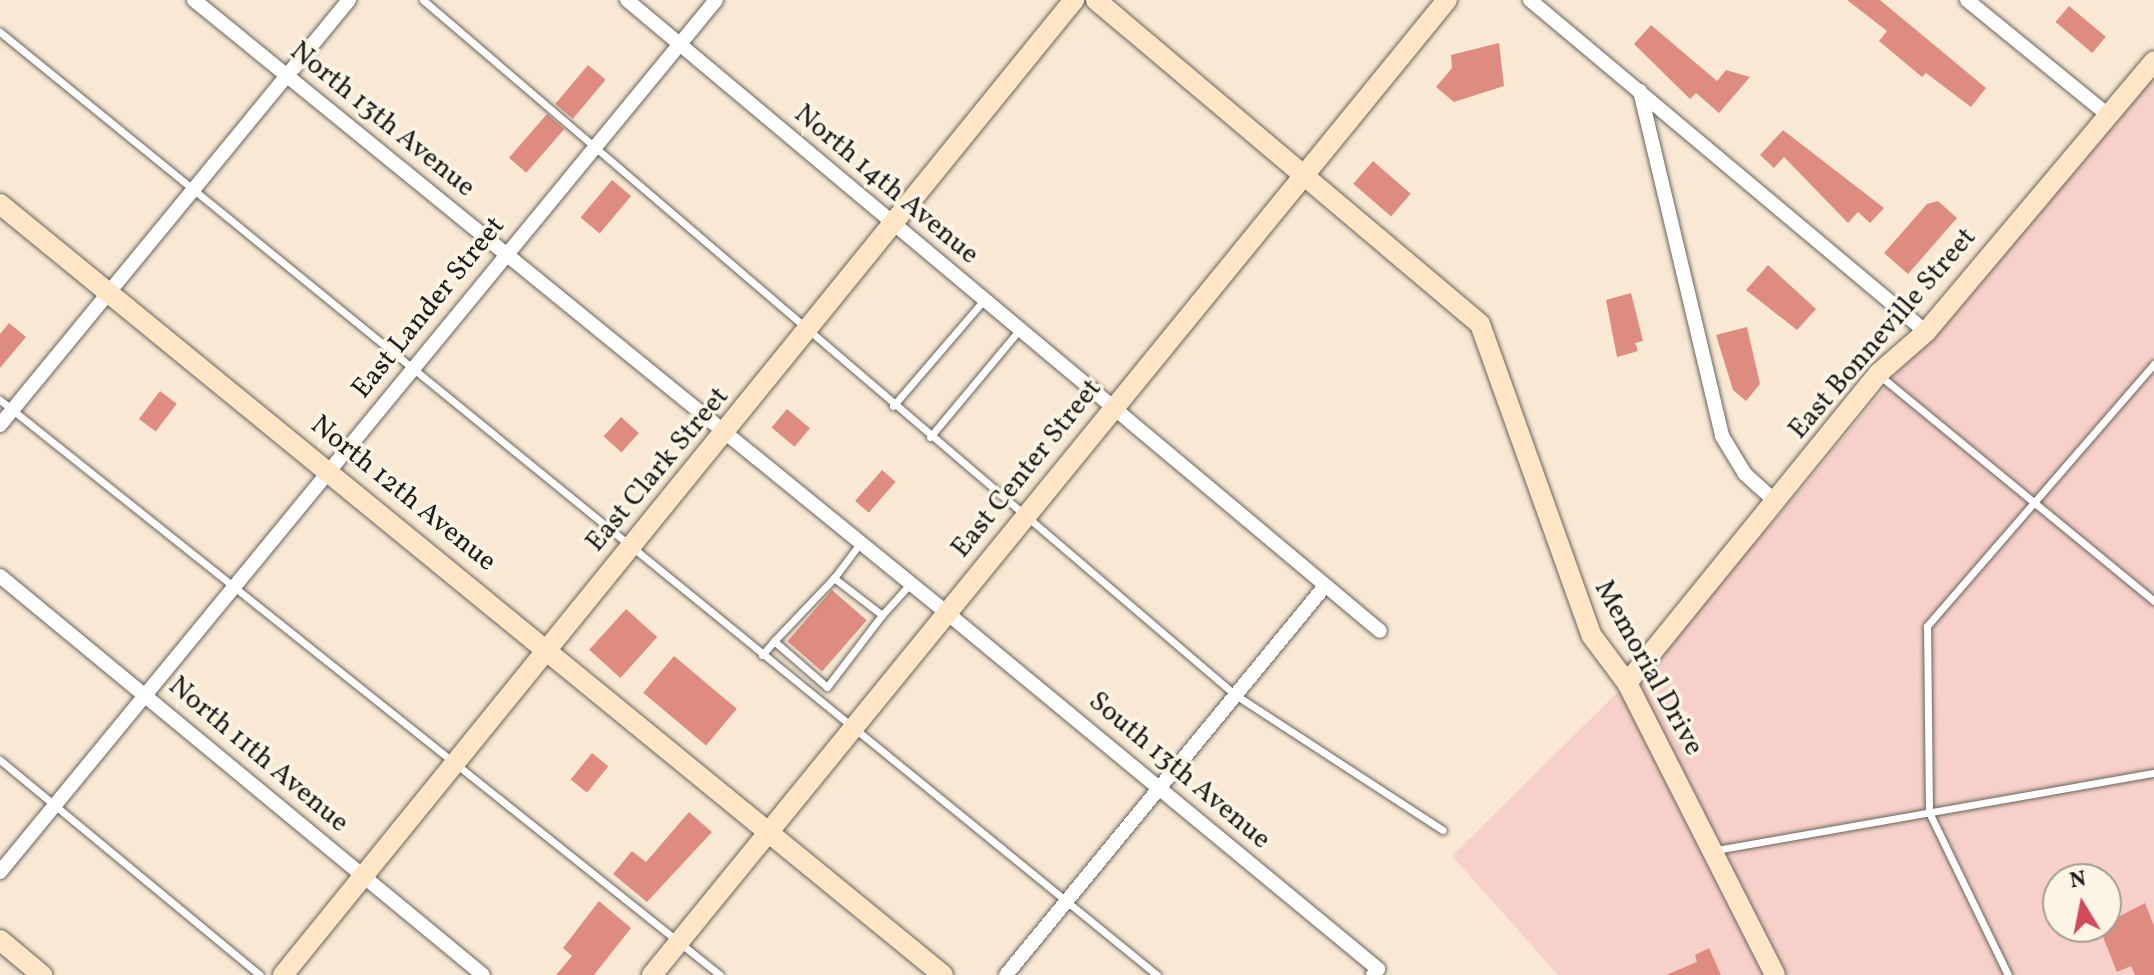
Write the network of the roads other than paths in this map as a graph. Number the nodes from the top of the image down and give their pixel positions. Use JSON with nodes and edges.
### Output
{"nodes":[{"id":1,"x":194,"y":0,"type":"edge"},
{"id":2,"x":349,"y":0,"type":"edge"},
{"id":3,"x":423,"y":0,"type":"edge"},
{"id":4,"x":627,"y":0,"type":"edge"},
{"id":5,"x":716,"y":0,"type":"edge"},
{"id":6,"x":1074,"y":0,"type":"edge"},
{"id":7,"x":1096,"y":0,"type":"edge"},
{"id":8,"x":1447,"y":0,"type":"edge"},
{"id":9,"x":1530,"y":0,"type":"edge"},
{"id":10,"x":1967,"y":0,"type":"edge"},
{"id":11,"x":0,"y":32,"type":"edge"},
{"id":12,"x":679,"y":46,"type":"junction"},
{"id":13,"x":2154,"y":61,"type":"edge"},
{"id":14,"x":287,"y":76,"type":"junction"},
{"id":15,"x":1640,"y":90,"type":"junction"},
{"id":16,"x":2108,"y":115,"type":"junction"},
{"id":17,"x":599,"y":143,"type":"junction"},
{"id":18,"x":1303,"y":176,"type":"junction"},
{"id":19,"x":193,"y":191,"type":"junction"},
{"id":20,"x":0,"y":204,"type":"edge"},
{"id":21,"x":896,"y":227,"type":"junction"},
{"id":22,"x":507,"y":255,"type":"junction"},
{"id":23,"x":109,"y":293,"type":"junction"},
{"id":24,"x":983,"y":301,"type":"junction"},
{"id":25,"x":1019,"y":330,"type":"junction"},
{"id":26,"x":1926,"y":332,"type":"junction"},
{"id":27,"x":810,"y":333,"type":"junction"},
{"id":28,"x":2154,"y":364,"type":"edge"},
{"id":29,"x":411,"y":371,"type":"junction"},
{"id":30,"x":1878,"y":374,"type":"junction"},
{"id":31,"x":0,"y":400,"type":"edge"},
{"id":32,"x":893,"y":406,"type":"junction"},
{"id":33,"x":1114,"y":406,"type":"junction"},
{"id":34,"x":12,"y":411,"type":"junction"},
{"id":35,"x":0,"y":425,"type":"edge"},
{"id":36,"x":724,"y":431,"type":"junction"},
{"id":37,"x":930,"y":437,"type":"junction"},
{"id":38,"x":329,"y":471,"type":"junction"},
{"id":39,"x":1776,"y":502,"type":"junction"},
{"id":40,"x":2035,"y":502,"type":"junction"},
{"id":41,"x":1026,"y":516,"type":"junction"},
{"id":42,"x":861,"y":542,"type":"junction"},
{"id":43,"x":629,"y":548,"type":"junction"},
{"id":44,"x":0,"y":576,"type":"edge"},
{"id":45,"x":834,"y":578,"type":"junction"},
{"id":46,"x":911,"y":583,"type":"junction"},
{"id":47,"x":1325,"y":586,"type":"junction"},
{"id":48,"x":234,"y":587,"type":"junction"},
{"id":49,"x":2154,"y":601,"type":"edge"},
{"id":50,"x":947,"y":613,"type":"junction"},
{"id":51,"x":882,"y":615,"type":"junction"},
{"id":52,"x":1380,"y":631,"type":"dead end"},
{"id":53,"x":774,"y":641,"type":"junction"},
{"id":54,"x":548,"y":648,"type":"junction"},
{"id":55,"x":762,"y":655,"type":"junction"},
{"id":56,"x":1627,"y":683,"type":"junction"},
{"id":57,"x":1234,"y":694,"type":"junction"},
{"id":58,"x":145,"y":695,"type":"junction"},
{"id":59,"x":852,"y":730,"type":"junction"},
{"id":60,"x":0,"y":760,"type":"edge"},
{"id":61,"x":455,"y":763,"type":"junction"},
{"id":62,"x":2154,"y":773,"type":"edge"},
{"id":63,"x":1158,"y":789,"type":"junction"},
{"id":64,"x":55,"y":805,"type":"junction"},
{"id":65,"x":1929,"y":812,"type":"junction"},
{"id":66,"x":771,"y":828,"type":"junction"},
{"id":67,"x":1443,"y":830,"type":"dead end"},
{"id":68,"x":1713,"y":850,"type":"junction"},
{"id":69,"x":0,"y":872,"type":"edge"},
{"id":70,"x":363,"y":876,"type":"junction"},
{"id":71,"x":1066,"y":901,"type":"junction"},
{"id":72,"x":0,"y":940,"type":"edge"},
{"id":73,"x":679,"y":942,"type":"junction"},
{"id":74,"x":1376,"y":972,"type":"edge"},
{"id":75,"x":42,"y":975,"type":"edge"},
{"id":76,"x":260,"y":975,"type":"edge"},
{"id":77,"x":283,"y":975,"type":"edge"},
{"id":78,"x":483,"y":975,"type":"edge"},
{"id":79,"x":652,"y":975,"type":"edge"},
{"id":80,"x":720,"y":975,"type":"edge"},
{"id":81,"x":943,"y":975,"type":"edge"},
{"id":82,"x":1006,"y":975,"type":"edge"},
{"id":83,"x":1157,"y":975,"type":"edge"},
{"id":84,"x":1775,"y":975,"type":"edge"},
{"id":85,"x":2008,"y":975,"type":"edge"}],
"edges":[{"from":1,"to":14,"type":"street","name":"North 13th Avenue"},
{"from":2,"to":14,"type":"street"},
{"from":3,"to":17,"type":"lane"},
{"from":4,"to":12,"type":"street","name":"North 14th Avenue"},
{"from":5,"to":12,"type":"street","name":"East Lander Street"},
{"from":6,"to":21,"type":"street","name":"East Clark Street"},
{"from":7,"to":18,"type":"street","name":"Memorial Drive"},
{"from":8,"to":18,"type":"street","name":"East Center Street"},
{"from":9,"to":15,"type":"street"},
{"from":10,"to":16,"type":"street"},
{"from":11,"to":19,"type":"lane"},
{"from":12,"to":17,"type":"street","name":"East Lander Street"},
{"from":12,"to":21,"type":"street","name":"North 14th Avenue"},
{"from":13,"to":16,"type":"street","name":"East Bonneville Street"},
{"from":14,"to":19,"type":"street"},
{"from":14,"to":22,"type":"street","name":"North 13th Avenue"},
{"from":15,"to":26,"type":"street"},
{"from":15,"to":39,"type":"street"},
{"from":16,"to":26,"type":"street","name":"East Bonneville Street"},
{"from":17,"to":22,"type":"street","name":"East Lander Street"},
{"from":17,"to":27,"type":"lane"},
{"from":18,"to":33,"type":"street","name":"East Center Street"},
{"from":18,"to":56,"type":"street","name":"Memorial Drive"},
{"from":19,"to":23,"type":"street"},
{"from":19,"to":29,"type":"lane"},
{"from":20,"to":23,"type":"street","name":"North 12th Avenue"},
{"from":21,"to":24,"type":"street","name":"North 14th Avenue"},
{"from":21,"to":27,"type":"street","name":"East Clark Street"},
{"from":22,"to":29,"type":"street","name":"East Lander Street"},
{"from":22,"to":36,"type":"street","name":"North 13th Avenue"},
{"from":23,"to":34,"type":"street"},
{"from":23,"to":38,"type":"street","name":"North 12th Avenue"},
{"from":24,"to":25,"type":"street","name":"North 14th Avenue"},
{"from":24,"to":32,"type":"lane"},
{"from":25,"to":33,"type":"street","name":"North 14th Avenue"},
{"from":25,"to":37,"type":"lane"},
{"from":26,"to":30,"type":"street","name":"East Bonneville Street"},
{"from":27,"to":32,"type":"lane"},
{"from":27,"to":36,"type":"street","name":"East Clark Street"},
{"from":28,"to":40,"type":"lane"},
{"from":29,"to":38,"type":"street","name":"East Lander Street"},
{"from":29,"to":43,"type":"lane"},
{"from":30,"to":39,"type":"street","name":"East Bonneville Street"},
{"from":30,"to":40,"type":"lane"},
{"from":31,"to":34,"type":"lane"},
{"from":32,"to":37,"type":"lane"},
{"from":33,"to":41,"type":"street","name":"East Center Street"},
{"from":33,"to":47,"type":"street","name":"North 14th Avenue"},
{"from":34,"to":35,"type":"street"},
{"from":34,"to":48,"type":"lane"},
{"from":36,"to":42,"type":"street","name":"North 13th Avenue"},
{"from":36,"to":43,"type":"street","name":"East Clark Street"},
{"from":37,"to":41,"type":"lane"},
{"from":38,"to":48,"type":"street","name":"East Lander Street"},
{"from":38,"to":54,"type":"street","name":"North 12th Avenue"},
{"from":39,"to":56,"type":"street","name":"East Bonneville Street"},
{"from":40,"to":49,"type":"lane"},
{"from":40,"to":65,"type":"lane"},
{"from":41,"to":50,"type":"street","name":"East Center Street"},
{"from":41,"to":57,"type":"lane"},
{"from":42,"to":45,"type":"lane"},
{"from":42,"to":46,"type":"street","name":"North 13th Avenue"},
{"from":43,"to":54,"type":"street","name":"East Clark Street"},
{"from":43,"to":55,"type":"lane"},
{"from":44,"to":58,"type":"street","name":"North 11th Avenue"},
{"from":45,"to":51,"type":"lane"},
{"from":45,"to":53,"type":"lane"},
{"from":46,"to":50,"type":"street","name":"North 13th Avenue"},
{"from":46,"to":51,"type":"lane"},
{"from":47,"to":52,"type":"street","name":"North 14th Avenue"},
{"from":47,"to":57,"type":"street"},
{"from":48,"to":58,"type":"street","name":"East Lander Street"},
{"from":48,"to":61,"type":"lane"},
{"from":50,"to":59,"type":"street","name":"East Center Street"},
{"from":50,"to":63,"type":"street","name":"South 13th Avenue"},
{"from":51,"to":53,"type":"lane"},
{"from":53,"to":55,"type":"lane"},
{"from":54,"to":61,"type":"street","name":"East Clark Street"},
{"from":54,"to":66,"type":"street","name":"North 12th Avenue"},
{"from":55,"to":59,"type":"lane"},
{"from":56,"to":68,"type":"street","name":"Memorial Drive"},
{"from":57,"to":63,"type":"street"},
{"from":57,"to":67,"type":"lane"},
{"from":58,"to":64,"type":"street","name":"East Lander Street"},
{"from":58,"to":70,"type":"street","name":"North 11th Avenue"},
{"from":59,"to":66,"type":"street","name":"East Center Street"},
{"from":59,"to":71,"type":"lane"},
{"from":60,"to":64,"type":"lane"},
{"from":61,"to":70,"type":"street","name":"East Clark Street"},
{"from":61,"to":73,"type":"lane"},
{"from":62,"to":65,"type":"lane"},
{"from":63,"to":71,"type":"street"},
{"from":63,"to":74,"type":"street","name":"South 13th Avenue"},
{"from":64,"to":69,"type":"street","name":"East Lander Street"},
{"from":64,"to":76,"type":"lane"},
{"from":65,"to":68,"type":"lane"},
{"from":65,"to":85,"type":"lane"},
{"from":66,"to":73,"type":"street","name":"East Center Street"},
{"from":66,"to":81,"type":"street","name":"North 12th Avenue"},
{"from":68,"to":84,"type":"street","name":"Memorial Drive"},
{"from":70,"to":77,"type":"street","name":"East Clark Street"},
{"from":70,"to":78,"type":"street","name":"North 11th Avenue"},
{"from":71,"to":82,"type":"street"},
{"from":71,"to":83,"type":"lane"},
{"from":72,"to":75,"type":"street"},
{"from":73,"to":79,"type":"street","name":"East Center Street"},
{"from":73,"to":80,"type":"lane"}]}
